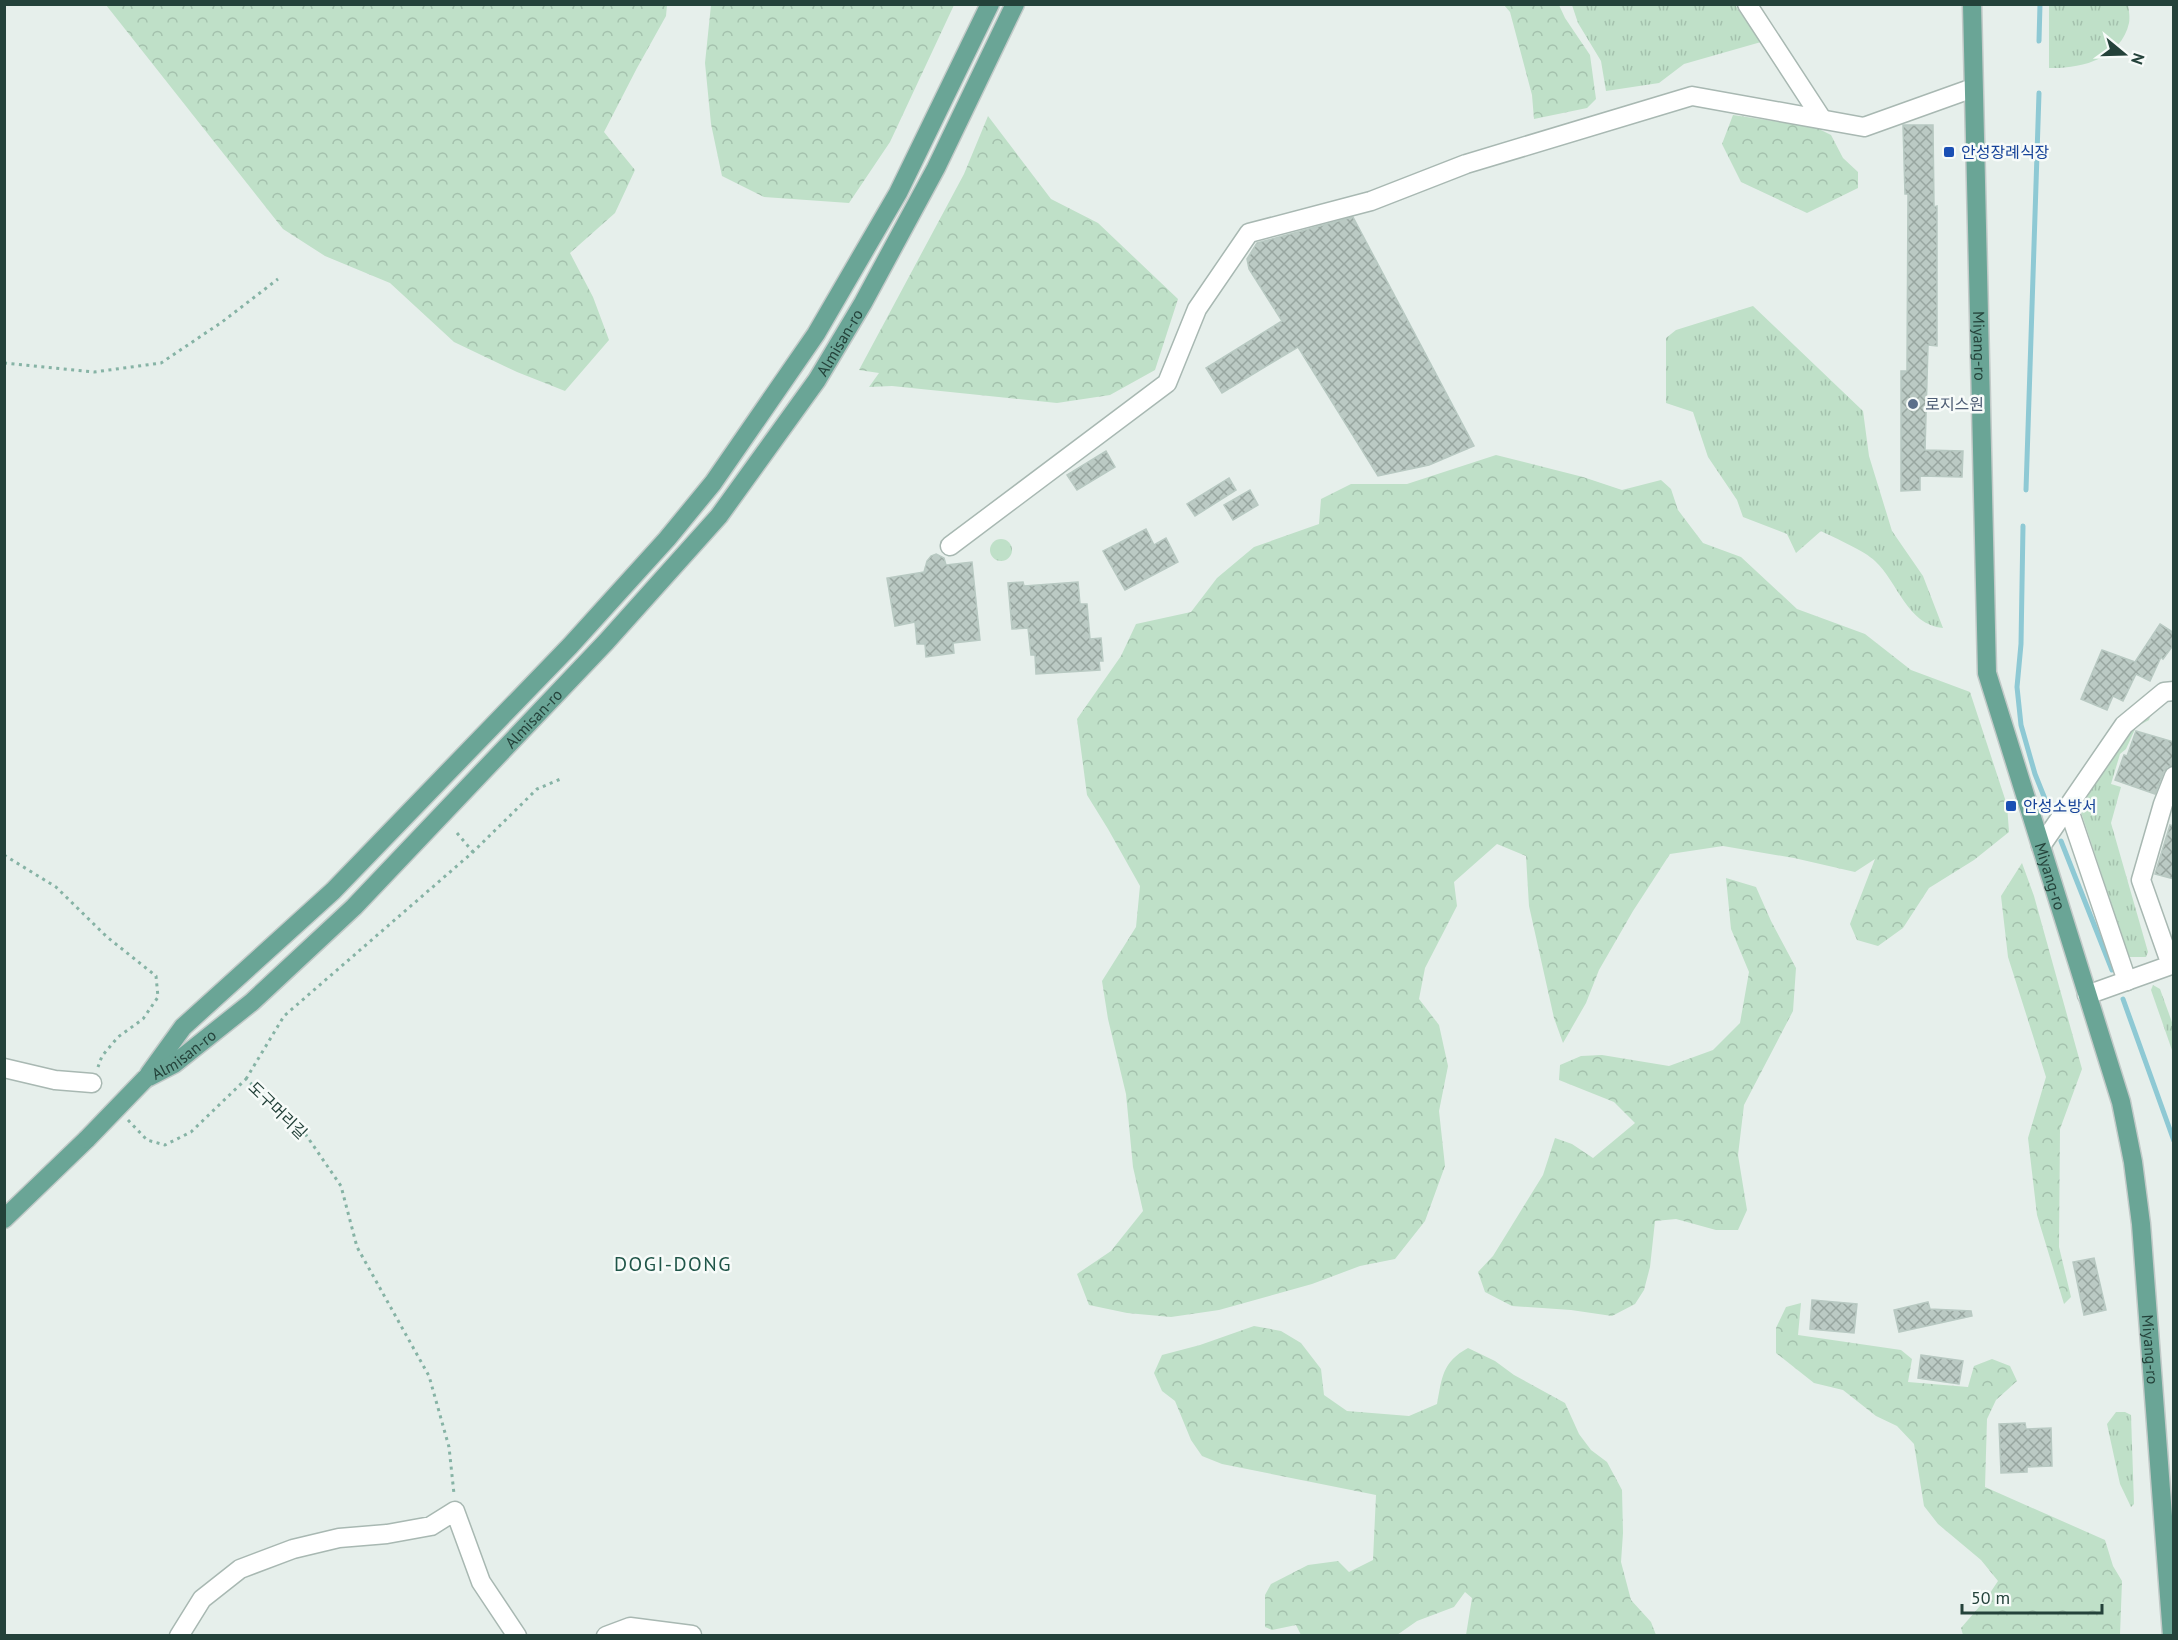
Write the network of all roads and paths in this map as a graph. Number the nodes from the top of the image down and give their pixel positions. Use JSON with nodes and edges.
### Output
{"nodes":[{"id":1,"x":990,"y":4,"type":"edge"},
{"id":2,"x":1015,"y":4,"type":"edge"},
{"id":3,"x":1747,"y":4,"type":"edge"},
{"id":4,"x":1972,"y":4,"type":"edge"},
{"id":5,"x":1973,"y":88,"type":"junction"},
{"id":6,"x":1822,"y":119,"type":"junction"},
{"id":7,"x":278,"y":279,"type":"dead end"},
{"id":8,"x":4,"y":363,"type":"edge"},
{"id":9,"x":950,"y":546,"type":"dead end"},
{"id":10,"x":2174,"y":690,"type":"edge"},
{"id":11,"x":2174,"y":776,"type":"edge"},
{"id":12,"x":563,"y":778,"type":"dead end"},
{"id":13,"x":2068,"y":807,"type":"junction"},
{"id":14,"x":457,"y":832,"type":"dead end"},
{"id":15,"x":2041,"y":846,"type":"junction"},
{"id":16,"x":473,"y":852,"type":"junction"},
{"id":17,"x":4,"y":855,"type":"edge"},
{"id":18,"x":2127,"y":981,"type":"junction"},
{"id":19,"x":2087,"y":995,"type":"junction"},
{"id":20,"x":4,"y":1068,"type":"edge"},
{"id":21,"x":145,"y":1078,"type":"junction"},
{"id":22,"x":246,"y":1079,"type":"junction"},
{"id":23,"x":92,"y":1083,"type":"joint"},
{"id":24,"x":123,"y":1116,"type":"dead end"},
{"id":25,"x":4,"y":1220,"type":"edge"},
{"id":26,"x":455,"y":1511,"type":"junction"},
{"id":27,"x":179,"y":1635,"type":"edge"},
{"id":28,"x":517,"y":1635,"type":"edge"},
{"id":29,"x":606,"y":1635,"type":"edge"},
{"id":30,"x":692,"y":1635,"type":"edge"},
{"id":31,"x":2172,"y":1635,"type":"edge"}],
"edges":[{"from":1,"to":21,"type":"main road","name":"Almisan-ro"},
{"from":2,"to":21,"type":"main road","name":"Almisan-ro"},
{"from":3,"to":6,"type":"street"},
{"from":4,"to":5,"type":"main road","name":"Miyang-ro"},
{"from":5,"to":6,"type":"street"},
{"from":5,"to":15,"type":"main road","name":"Miyang-ro"},
{"from":6,"to":9,"type":"street"},
{"from":7,"to":8,"type":"path"},
{"from":10,"to":13,"type":"street"},
{"from":11,"to":18,"type":"street"},
{"from":12,"to":16,"type":"path"},
{"from":13,"to":15,"type":"street"},
{"from":13,"to":18,"type":"street"},
{"from":14,"to":16,"type":"path"},
{"from":15,"to":19,"type":"main road","name":"Miyang-ro"},
{"from":16,"to":22,"type":"path"},
{"from":17,"to":23,"type":"path"},
{"from":18,"to":19,"type":"street"},
{"from":19,"to":31,"type":"main road","name":"Miyang-ro"},
{"from":20,"to":23,"type":"street"},
{"from":21,"to":25,"type":"main road","bridge":true},
{"from":22,"to":24,"type":"path","name":"도구머리길"},
{"from":22,"to":26,"type":"path","name":"도구머리길"},
{"from":26,"to":27,"type":"street"},
{"from":26,"to":28,"type":"street"},
{"from":29,"to":30,"type":"street"}]}
